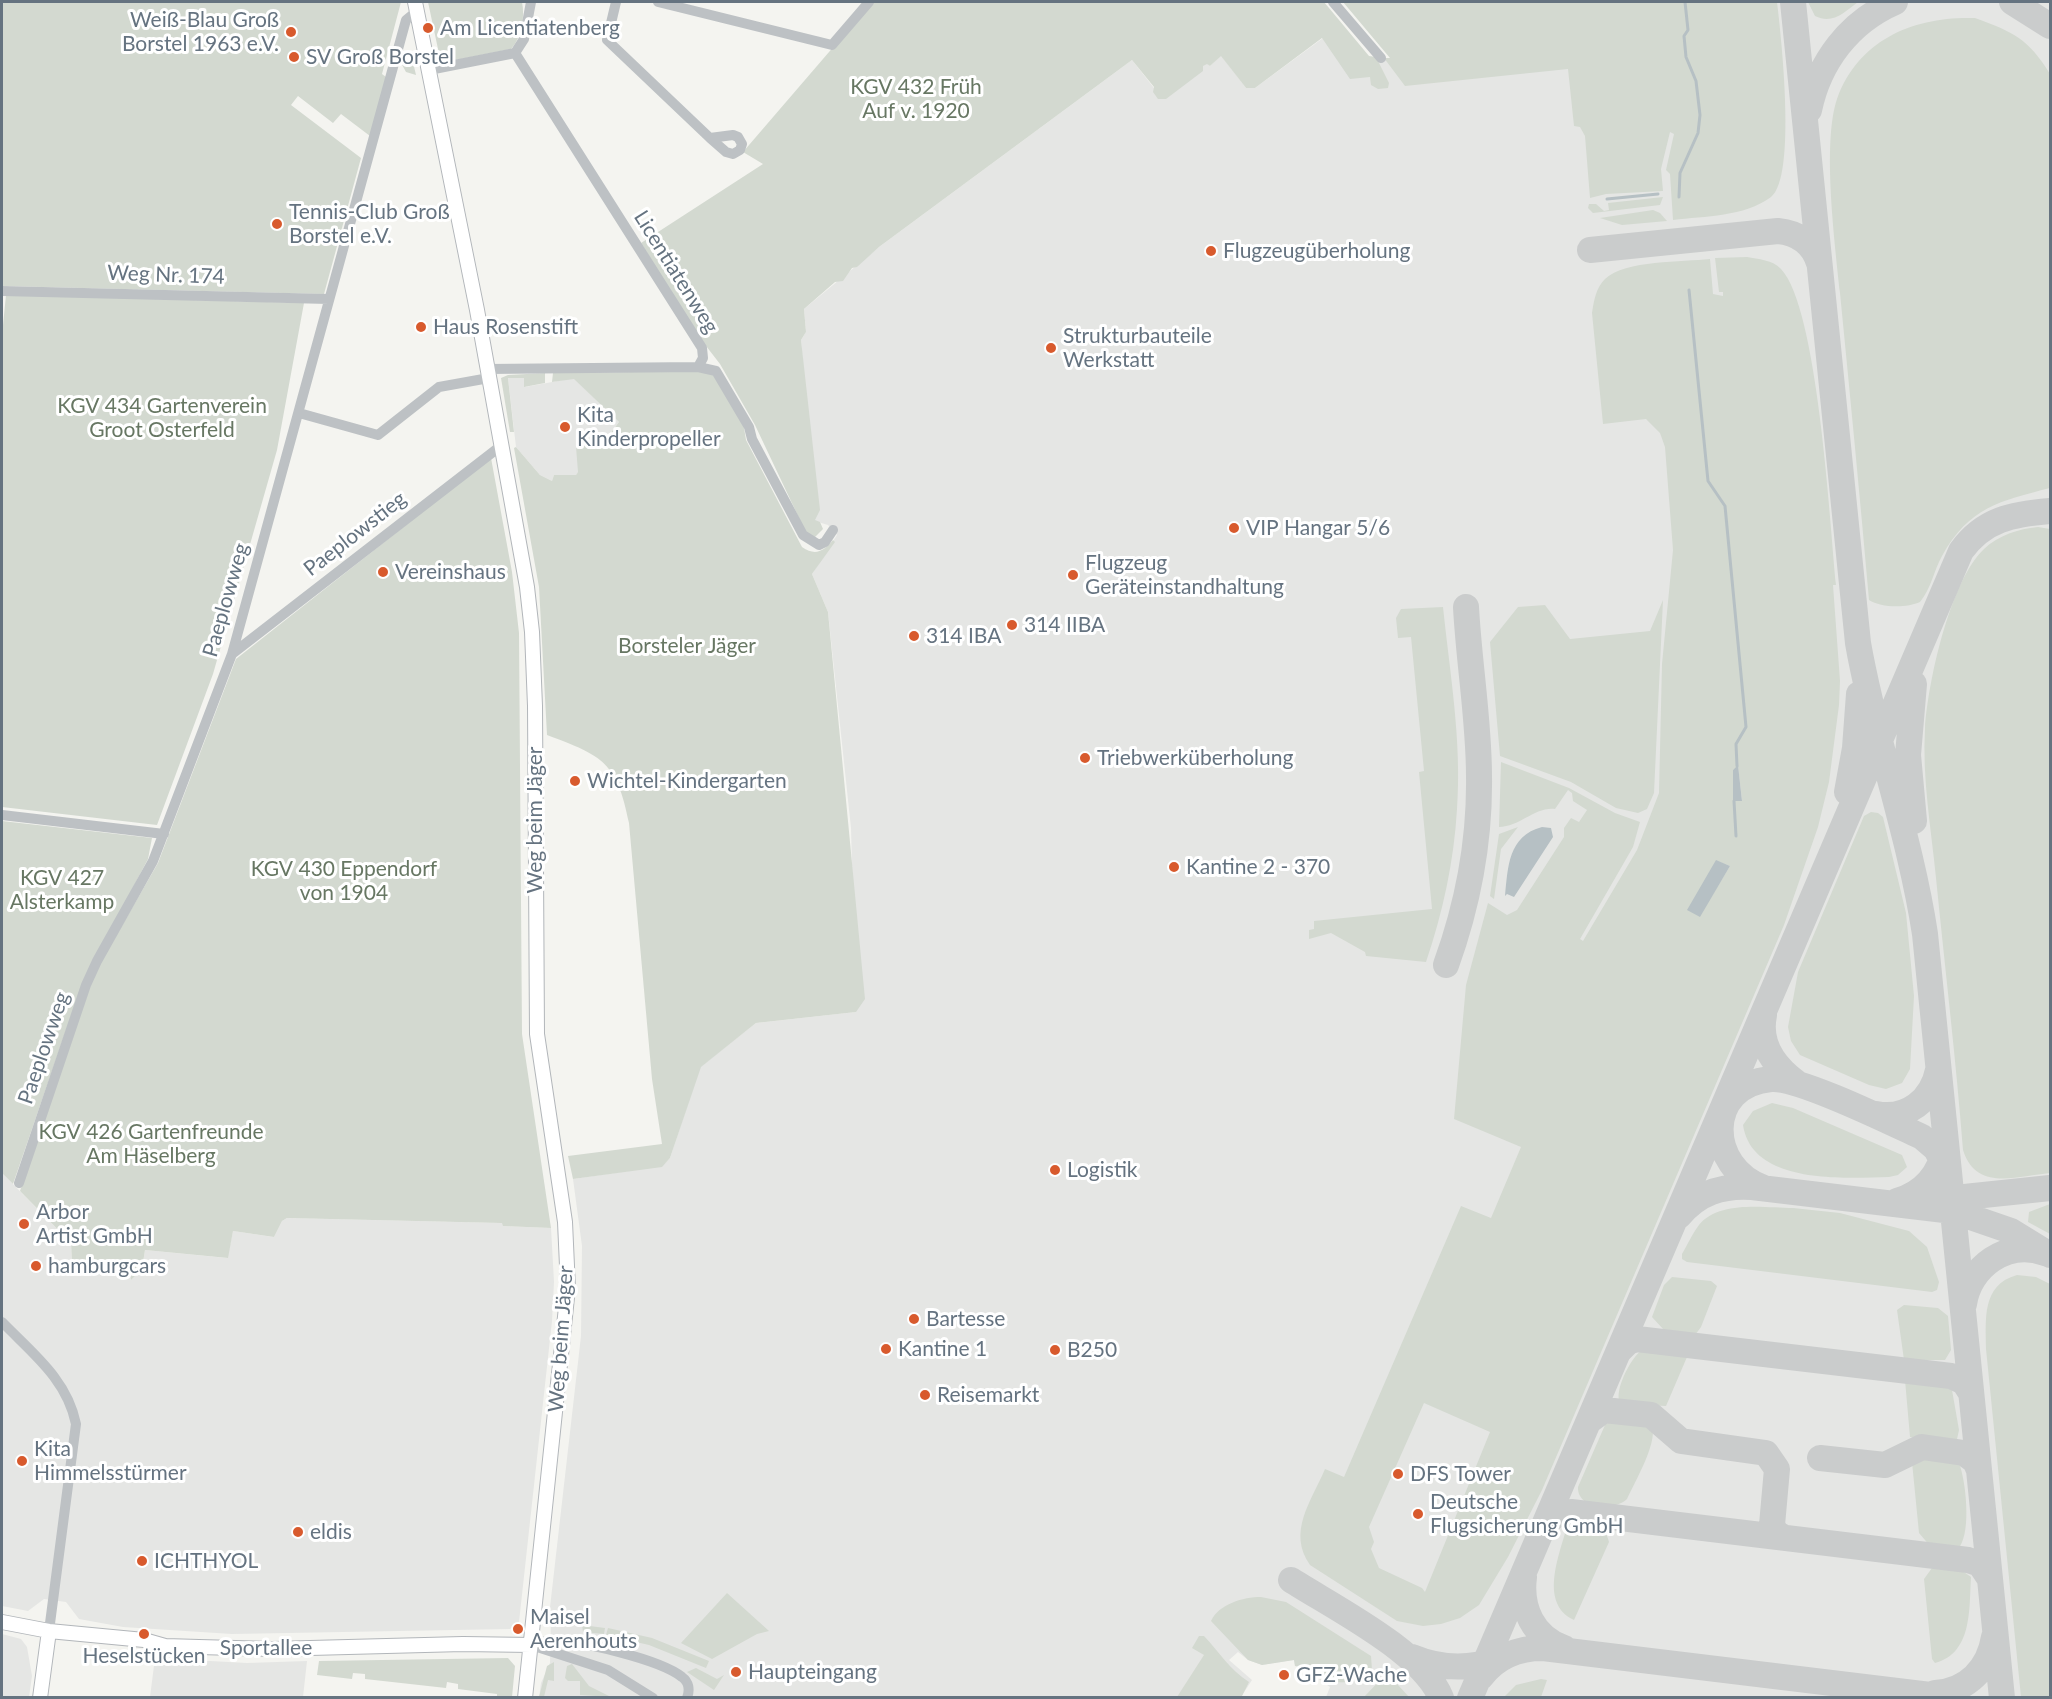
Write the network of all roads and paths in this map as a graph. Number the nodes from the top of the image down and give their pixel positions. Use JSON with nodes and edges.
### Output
{"nodes":[{"id":1,"x":531,"y":2,"type":"edge"},
{"id":2,"x":616,"y":2,"type":"edge"},
{"id":3,"x":658,"y":2,"type":"edge"},
{"id":4,"x":869,"y":2,"type":"edge"},
{"id":5,"x":1333,"y":2,"type":"edge"},
{"id":6,"x":416,"y":6,"type":"edge"},
{"id":7,"x":515,"y":53,"type":"junction"},
{"id":8,"x":1381,"y":58,"type":"dead end"},
{"id":9,"x":429,"y":70,"type":"junction"},
{"id":10,"x":710,"y":138,"type":"dead end"},
{"id":11,"x":2,"y":291,"type":"edge"},
{"id":12,"x":329,"y":299,"type":"junction"},
{"id":13,"x":698,"y":367,"type":"junction"},
{"id":14,"x":488,"y":374,"type":"junction"},
{"id":15,"x":299,"y":413,"type":"junction"},
{"id":16,"x":502,"y":445,"type":"junction"},
{"id":17,"x":833,"y":530,"type":"dead end"},
{"id":18,"x":232,"y":654,"type":"junction"},
{"id":19,"x":2,"y":815,"type":"edge"},
{"id":20,"x":164,"y":834,"type":"junction"},
{"id":21,"x":19,"y":1183,"type":"dead end"},
{"id":22,"x":2,"y":1322,"type":"edge"},
{"id":23,"x":2,"y":1623,"type":"edge"},
{"id":24,"x":49,"y":1631,"type":"junction"},
{"id":25,"x":531,"y":1645,"type":"junction"},
{"id":26,"x":40,"y":1698,"type":"edge"},
{"id":27,"x":525,"y":1698,"type":"edge"},
{"id":28,"x":653,"y":1698,"type":"edge"},
{"id":29,"x":687,"y":1698,"type":"edge"}],
"edges":[{"from":1,"to":7,"type":"street"},
{"from":2,"to":10,"type":"street"},
{"from":3,"to":4,"type":"street"},
{"from":5,"to":8,"type":"street"},
{"from":6,"to":9,"type":"street","name":"Weg beim Jäger"},
{"from":6,"to":12,"type":"street","name":"Paeplowweg"},
{"from":7,"to":9,"type":"street"},
{"from":7,"to":13,"type":"street","name":"Licentiatenweg"},
{"from":9,"to":14,"type":"street","name":"Weg beim Jäger"},
{"from":11,"to":12,"type":"street","name":"Weg Nr. 174"},
{"from":12,"to":15,"type":"street","name":"Paeplowweg"},
{"from":13,"to":14,"type":"street"},
{"from":13,"to":17,"type":"street","name":"Licentiatenweg"},
{"from":14,"to":15,"type":"street"},
{"from":14,"to":16,"type":"street","name":"Weg beim Jäger"},
{"from":15,"to":18,"type":"street","name":"Paeplowweg"},
{"from":16,"to":18,"type":"street","name":"Paeplowstieg"},
{"from":16,"to":25,"type":"street","name":"Weg beim Jäger"},
{"from":18,"to":20,"type":"street","name":"Paeplowweg"},
{"from":19,"to":20,"type":"street"},
{"from":20,"to":21,"type":"street","name":"Paeplowweg"},
{"from":22,"to":24,"type":"street"},
{"from":23,"to":24,"type":"street","name":"Sportallee"},
{"from":24,"to":25,"type":"street","name":"Sportallee"},
{"from":24,"to":26,"type":"street"},
{"from":25,"to":27,"type":"street","name":"Weg beim Jäger"},
{"from":25,"to":28,"type":"street"},
{"from":25,"to":29,"type":"street"}]}
